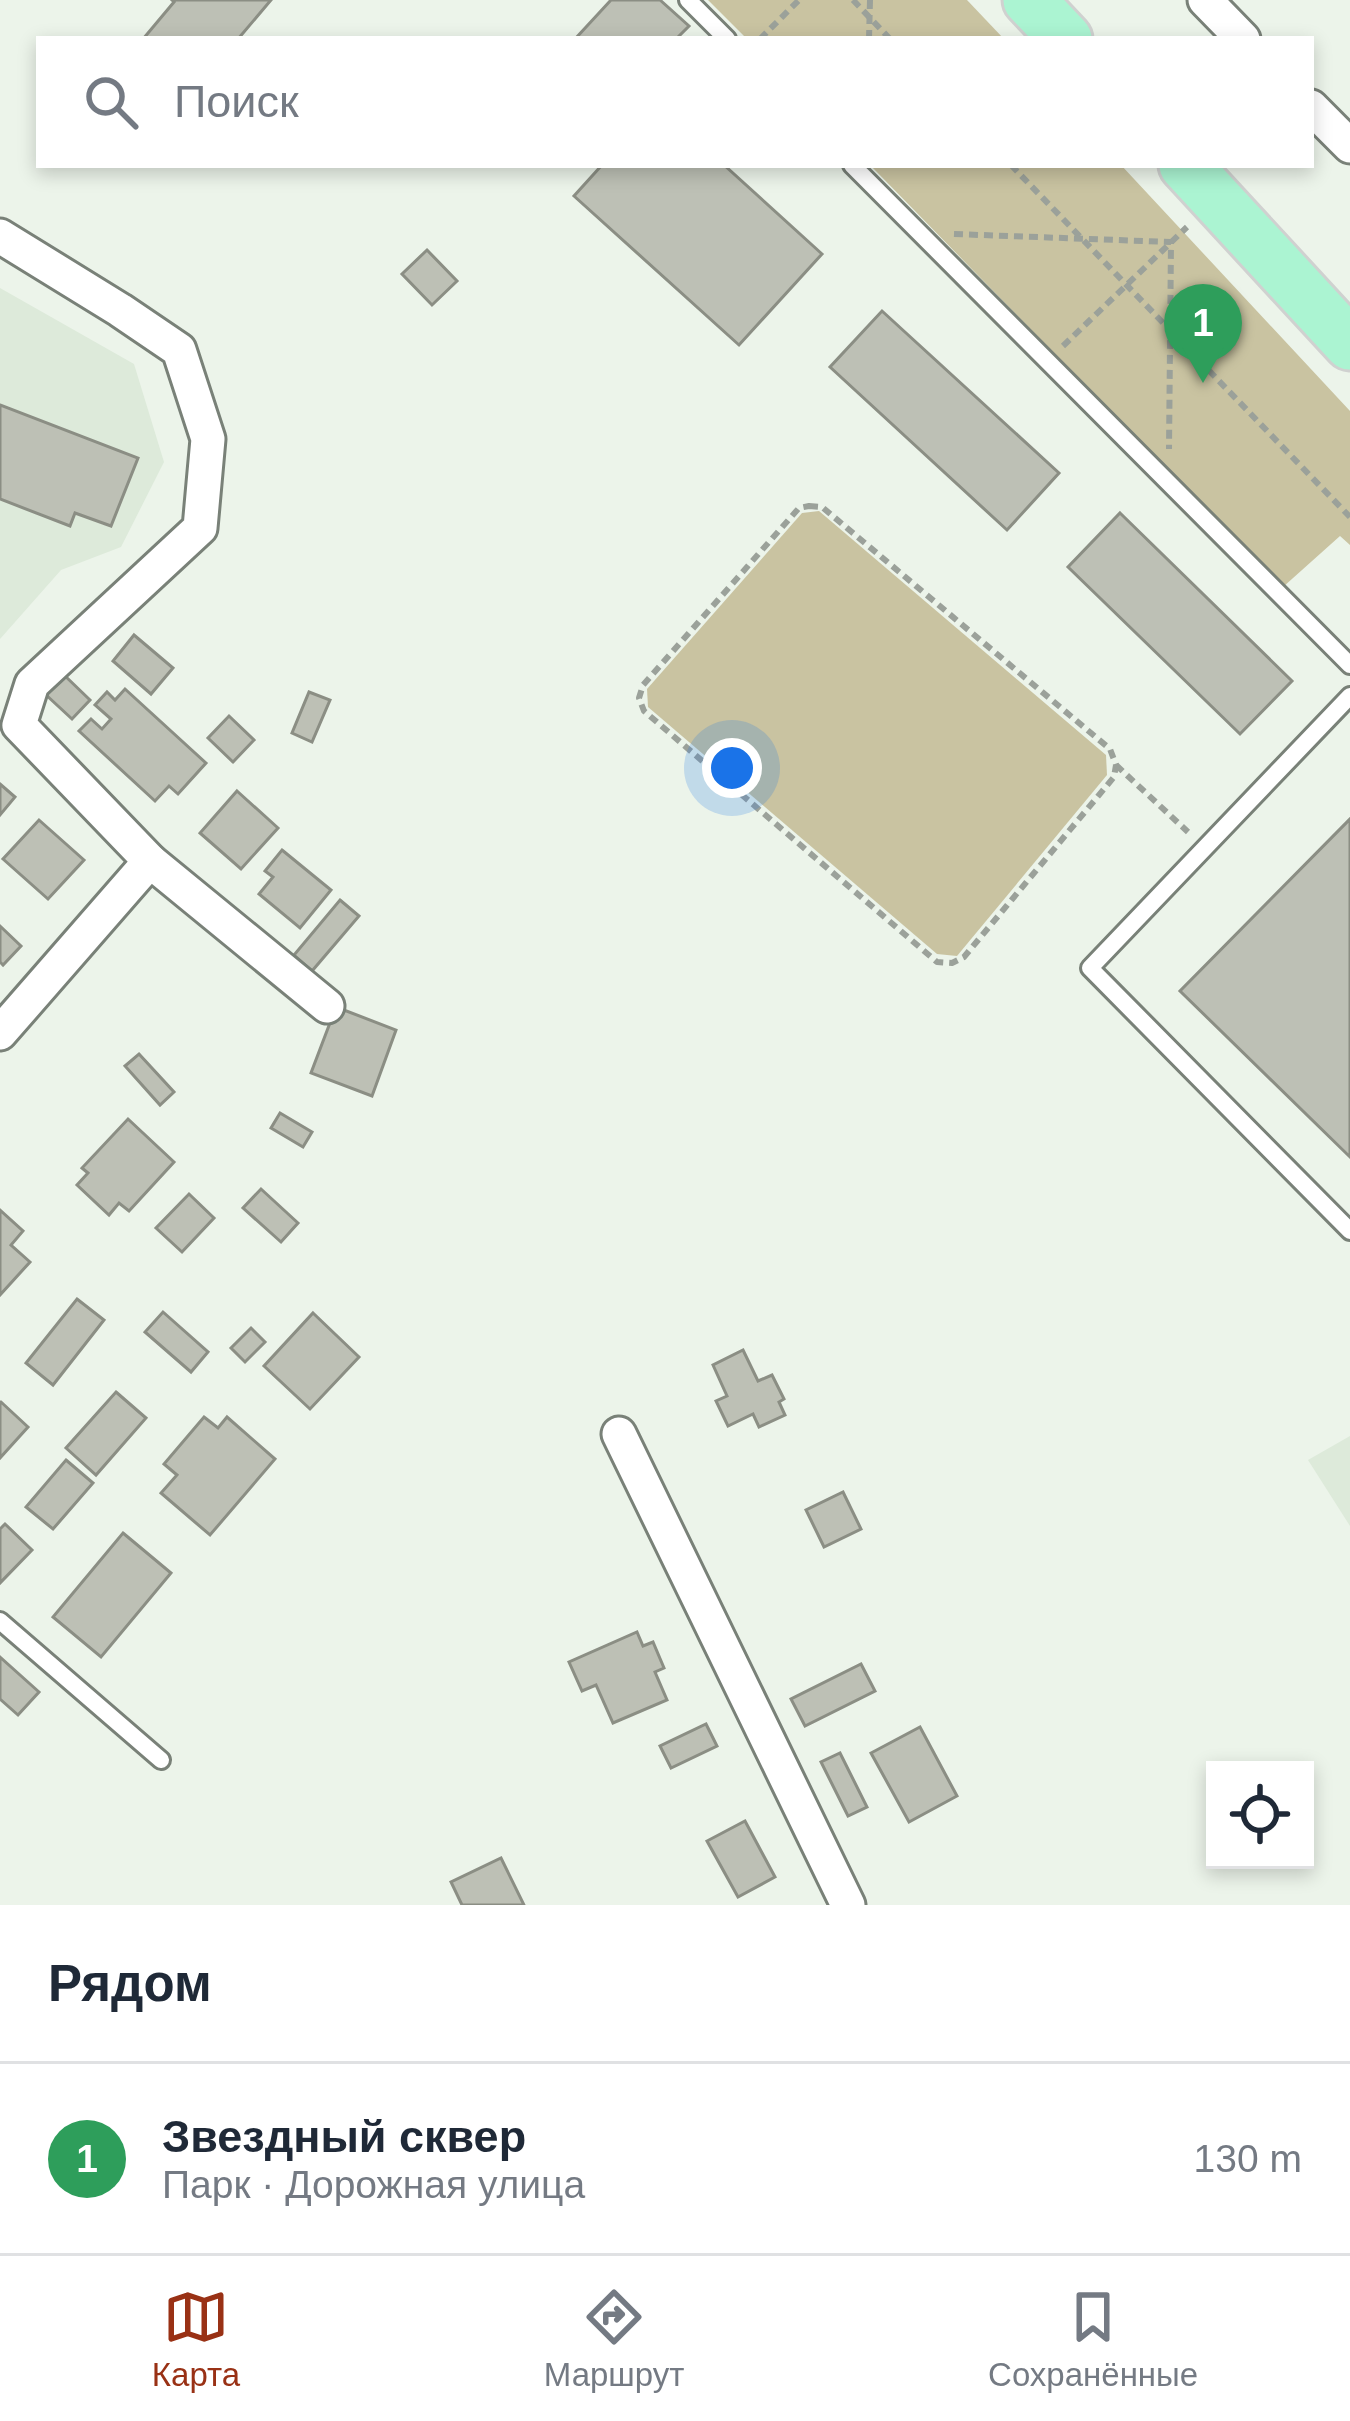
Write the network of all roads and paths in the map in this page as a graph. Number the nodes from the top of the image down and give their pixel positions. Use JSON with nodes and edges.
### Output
{"nodes":[{"id":1,"x":688,"y":0,"type":"edge"},
{"id":2,"x":799,"y":0,"type":"edge"},
{"id":3,"x":853,"y":0,"type":"edge"},
{"id":4,"x":870,"y":0,"type":"edge"},
{"id":5,"x":1029,"y":0,"type":"edge"},
{"id":6,"x":1205,"y":0,"type":"edge"},
{"id":7,"x":869,"y":17,"type":"junction"},
{"id":8,"x":724,"y":36,"type":"edge"},
{"id":9,"x":763,"y":36,"type":"edge"},
{"id":10,"x":869,"y":36,"type":"edge"},
{"id":11,"x":887,"y":36,"type":"edge"},
{"id":12,"x":1063,"y":36,"type":"edge"},
{"id":13,"x":1241,"y":36,"type":"edge"},
{"id":14,"x":1314,"y":110,"type":"edge"},
{"id":15,"x":1350,"y":146,"type":"edge"},
{"id":16,"x":855,"y":168,"type":"edge"},
{"id":17,"x":1014,"y":168,"type":"edge"},
{"id":18,"x":1201,"y":182,"type":"edge"},
{"id":19,"x":918,"y":231,"type":"junction"},
{"id":20,"x":0,"y":236,"type":"edge"},
{"id":21,"x":1082,"y":239,"type":"junction"},
{"id":22,"x":1171,"y":242,"type":"junction"},
{"id":23,"x":1126,"y":285,"type":"junction"},
{"id":24,"x":1170,"y":330,"type":"junction"},
{"id":25,"x":1350,"y":344,"type":"edge"},
{"id":26,"x":1048,"y":362,"type":"junction"},
{"id":27,"x":1169,"y":448,"type":"dead end"},
{"id":28,"x":1350,"y":518,"type":"edge"},
{"id":29,"x":1350,"y":665,"type":"edge"},
{"id":30,"x":1350,"y":696,"type":"edge"},
{"id":31,"x":1116,"y":765,"type":"junction"},
{"id":32,"x":1204,"y":848,"type":"junction"},
{"id":33,"x":150,"y":861,"type":"junction"},
{"id":34,"x":327,"y":1006,"type":"dead end"},
{"id":35,"x":0,"y":1034,"type":"edge"},
{"id":36,"x":1350,"y":1232,"type":"edge"},
{"id":37,"x":620,"y":1434,"type":"dead end"},
{"id":38,"x":0,"y":1622,"type":"edge"},
{"id":39,"x":161,"y":1760,"type":"dead end"},
{"id":40,"x":842,"y":1903,"type":"edge"}],
"edges":[{"from":1,"to":8,"type":"lane"},
{"from":2,"to":9,"type":"path"},
{"from":3,"to":7,"type":"path"},
{"from":4,"to":7,"type":"path"},
{"from":5,"to":12,"type":"main road"},
{"from":6,"to":13,"type":"street"},
{"from":7,"to":10,"type":"path"},
{"from":7,"to":11,"type":"path"},
{"from":14,"to":15,"type":"street"},
{"from":16,"to":19,"type":"lane"},
{"from":17,"to":21,"type":"path"},
{"from":18,"to":22,"type":"path"},
{"from":18,"to":25,"type":"main road"},
{"from":19,"to":21,"type":"path"},
{"from":19,"to":26,"type":"lane"},
{"from":20,"to":33,"type":"street"},
{"from":21,"to":22,"type":"path"},
{"from":21,"to":23,"type":"path"},
{"from":22,"to":23,"type":"path"},
{"from":22,"to":24,"type":"path"},
{"from":23,"to":24,"type":"path"},
{"from":23,"to":26,"type":"path"},
{"from":24,"to":27,"type":"path"},
{"from":24,"to":28,"type":"path"},
{"from":26,"to":29,"type":"lane"},
{"from":30,"to":32,"type":"lane"},
{"from":31,"to":31,"type":"path"},
{"from":31,"to":32,"type":"path"},
{"from":32,"to":36,"type":"lane"},
{"from":33,"to":34,"type":"street"},
{"from":33,"to":35,"type":"street"},
{"from":37,"to":40,"type":"street"},
{"from":38,"to":39,"type":"lane"}]}
